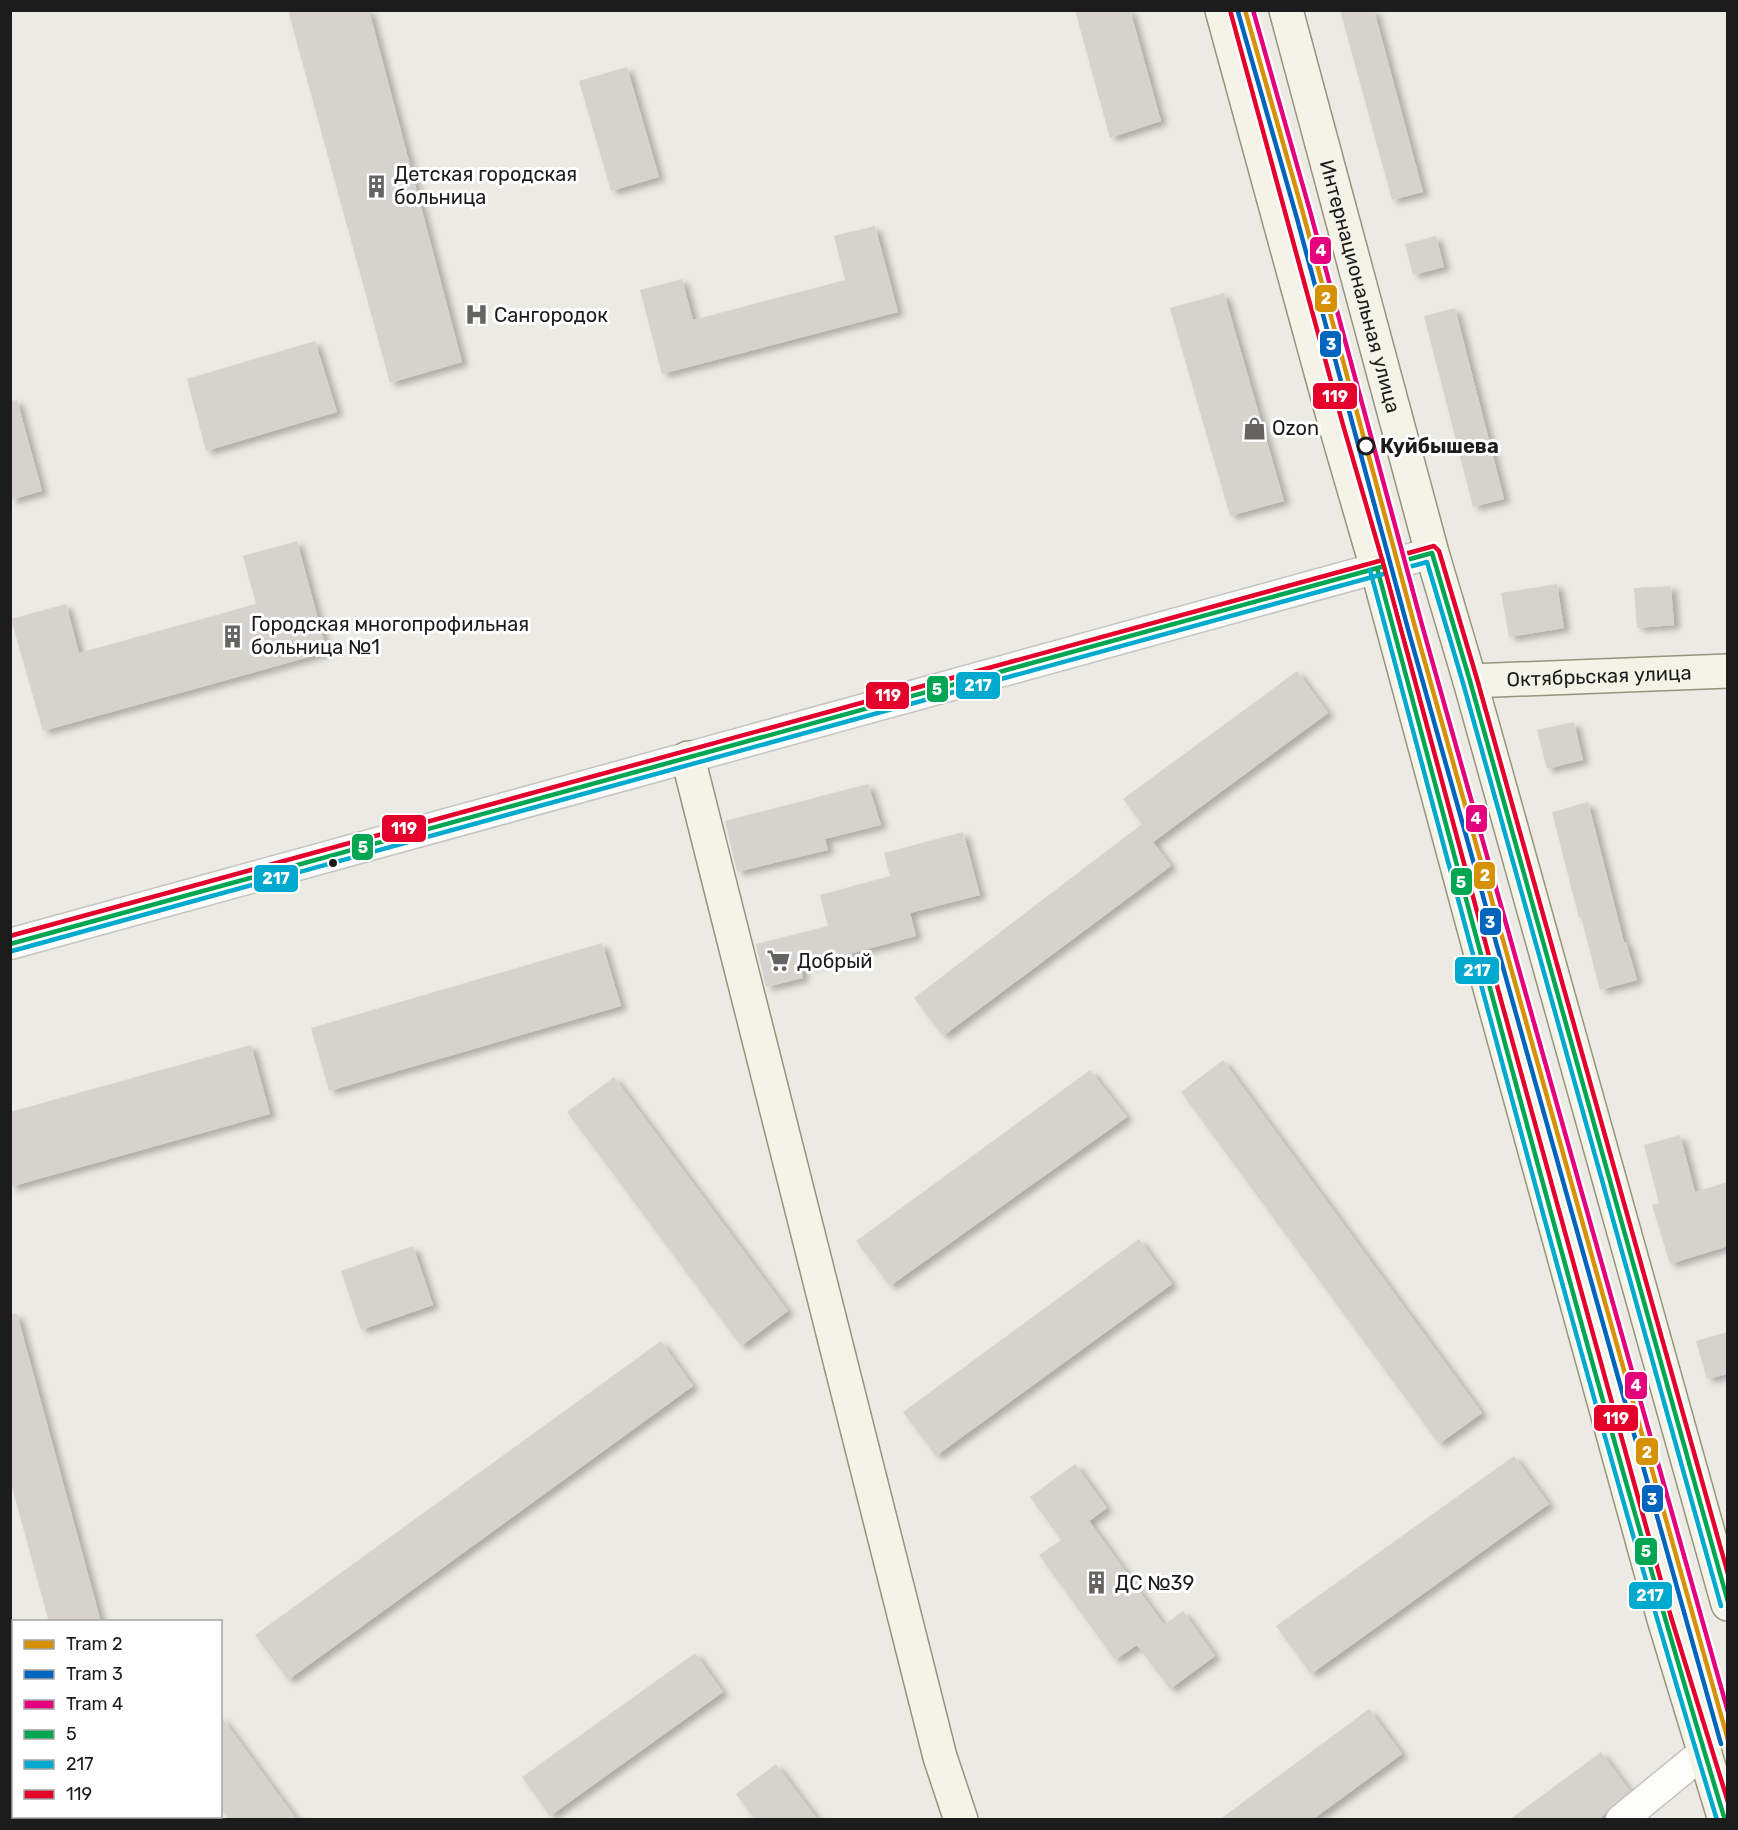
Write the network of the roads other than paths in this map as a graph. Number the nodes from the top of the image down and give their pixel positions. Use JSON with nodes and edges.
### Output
{"nodes":[{"id":1,"x":1222,"y":10,"type":"edge"},
{"id":2,"x":1286,"y":10,"type":"edge"},
{"id":3,"x":1432,"y":553,"type":"junction"},
{"id":4,"x":1377,"y":568,"type":"junction"},
{"id":5,"x":1728,"y":671,"type":"edge"},
{"id":6,"x":1470,"y":681,"type":"junction"},
{"id":7,"x":688,"y":758,"type":"junction"},
{"id":8,"x":10,"y":944,"type":"edge"},
{"id":9,"x":1728,"y":1604,"type":"edge"},
{"id":10,"x":1704,"y":1752,"type":"junction"},
{"id":11,"x":961,"y":1820,"type":"edge"},
{"id":12,"x":1621,"y":1820,"type":"edge"},
{"id":13,"x":1725,"y":1820,"type":"edge"}],
"edges":[{"from":1,"to":4,"type":"main road"},
{"from":2,"to":3,"type":"main road","name":"Интернациональная улица"},
{"from":3,"to":4,"type":"street"},
{"from":3,"to":6,"type":"main road","name":"Интернациональная улица"},
{"from":4,"to":7,"type":"street"},
{"from":4,"to":10,"type":"main road"},
{"from":5,"to":6,"type":"main road","name":"Октябрьская улица"},
{"from":6,"to":9,"type":"main road","name":"Интернациональная улица"},
{"from":7,"to":8,"type":"street"},
{"from":7,"to":11,"type":"main road"},
{"from":10,"to":12,"type":"street"},
{"from":10,"to":13,"type":"main road"}]}
